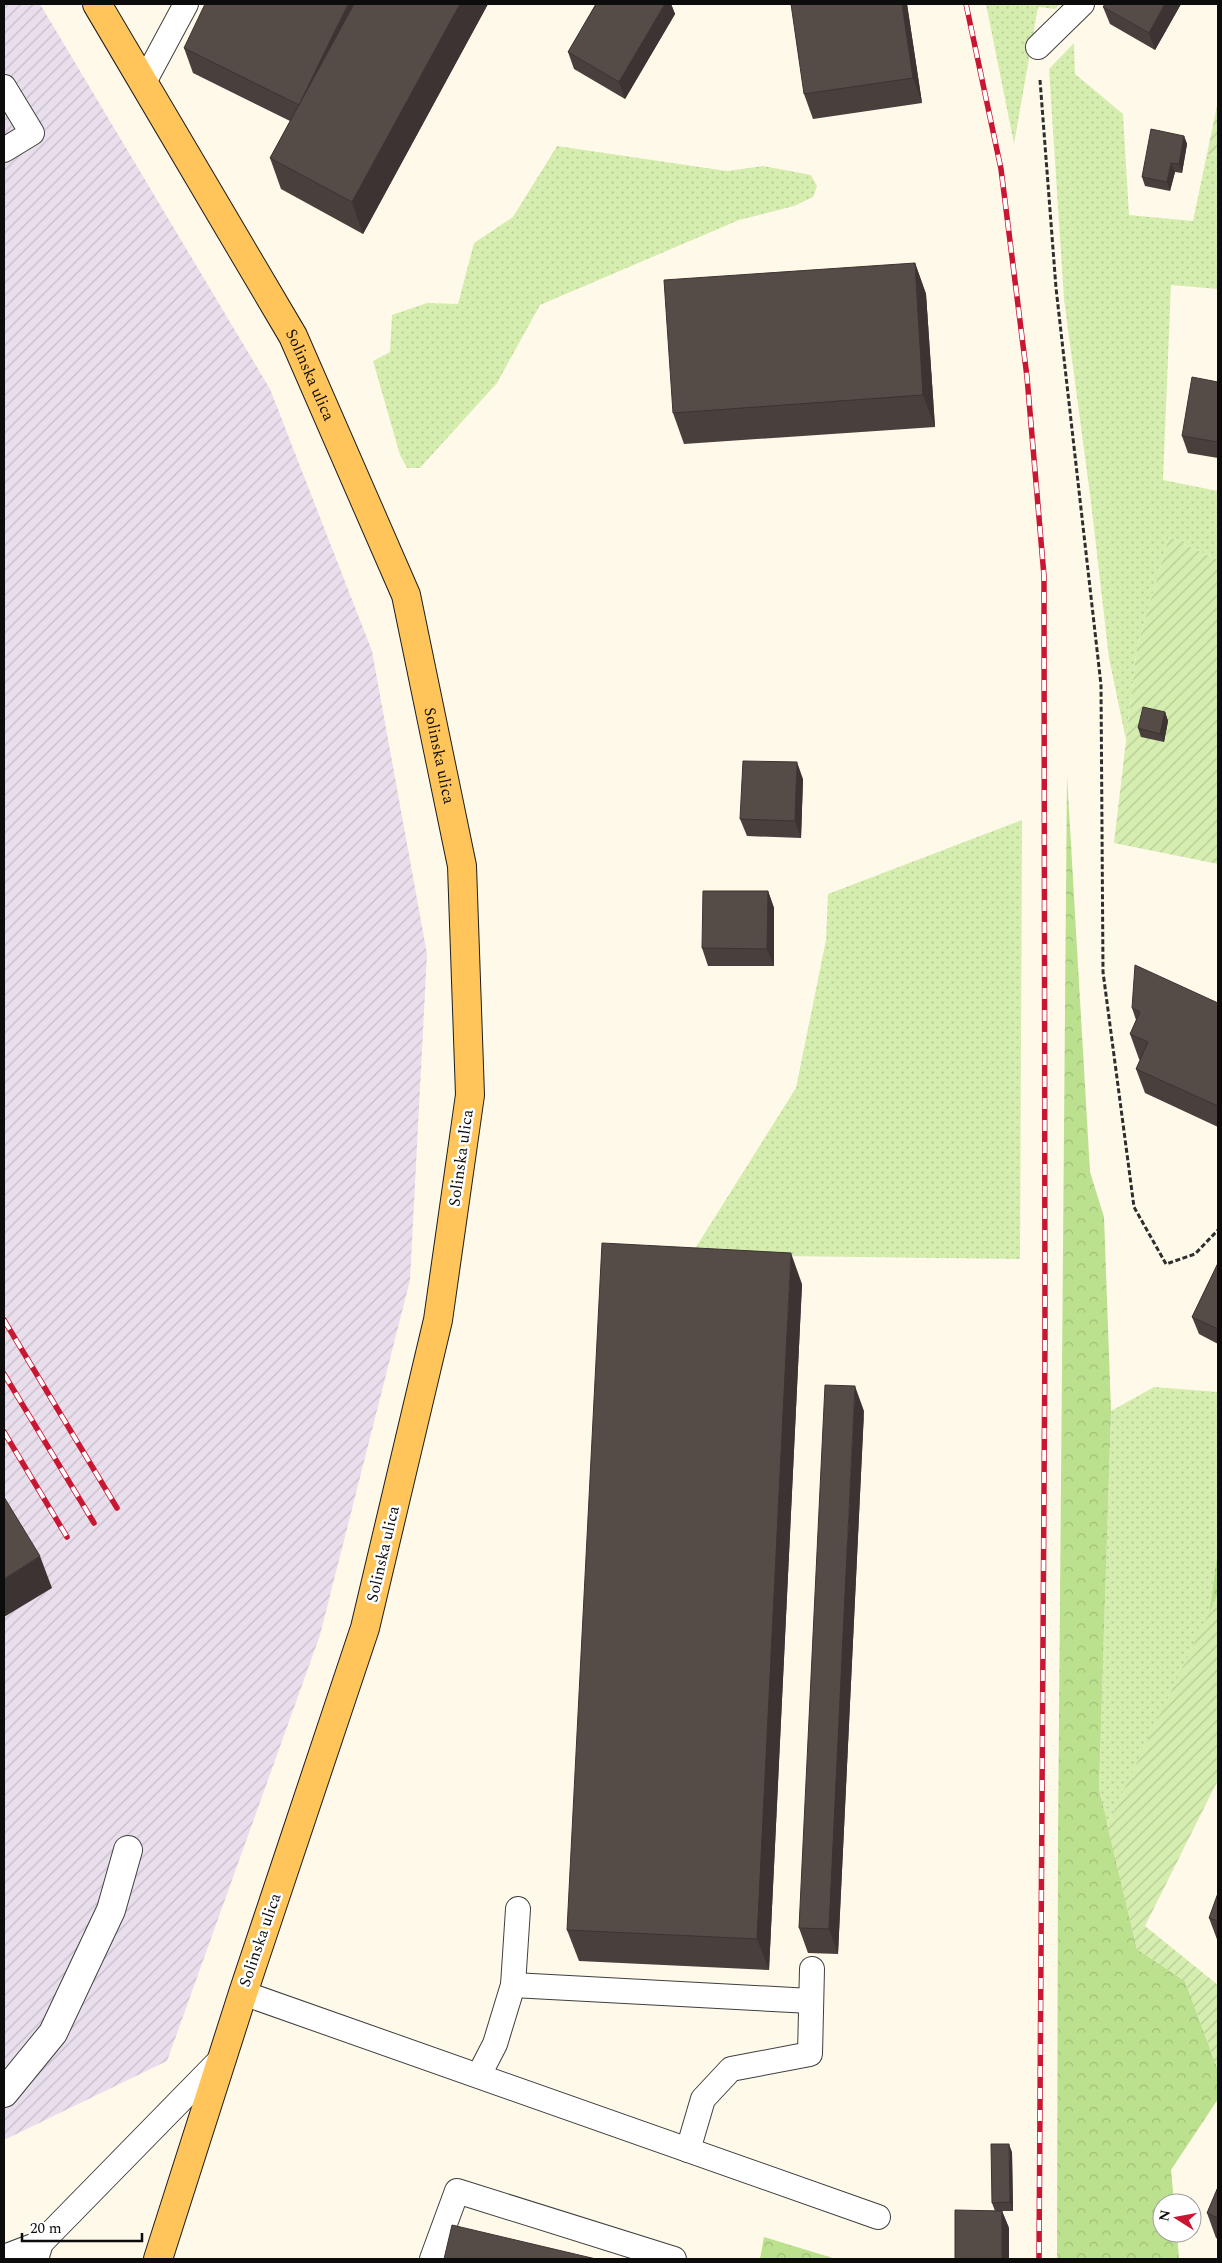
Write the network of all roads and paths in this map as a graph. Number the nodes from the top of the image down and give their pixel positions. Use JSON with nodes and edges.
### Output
{"nodes":[{"id":1,"x":97,"y":4,"type":"edge"},
{"id":2,"x":186,"y":4,"type":"edge"},
{"id":3,"x":1082,"y":4,"type":"edge"},
{"id":4,"x":1038,"y":47,"type":"joint"},
{"id":5,"x":143,"y":84,"type":"junction"},
{"id":6,"x":4,"y":87,"type":"edge"},
{"id":7,"x":4,"y":150,"type":"edge"},
{"id":8,"x":1218,"y":1230,"type":"edge"},
{"id":9,"x":128,"y":1850,"type":"dead end"},
{"id":10,"x":518,"y":1909,"type":"dead end"},
{"id":11,"x":812,"y":1969,"type":"dead end"},
{"id":12,"x":513,"y":1985,"type":"junction"},
{"id":13,"x":243,"y":1993,"type":"junction"},
{"id":14,"x":811,"y":2001,"type":"junction"},
{"id":15,"x":224,"y":2056,"type":"junction"},
{"id":16,"x":478,"y":2075,"type":"junction"},
{"id":17,"x":4,"y":2093,"type":"edge"},
{"id":18,"x":688,"y":2150,"type":"junction"},
{"id":19,"x":878,"y":2217,"type":"dead end"},
{"id":20,"x":39,"y":2251,"type":"edge"},
{"id":21,"x":4,"y":2257,"type":"edge"},
{"id":22,"x":158,"y":2259,"type":"edge"},
{"id":23,"x":432,"y":2259,"type":"edge"},
{"id":24,"x":674,"y":2259,"type":"edge"}],
"edges":[{"from":1,"to":5,"type":"main road","name":"Solinska ulica"},
{"from":2,"to":5,"type":"lane"},
{"from":3,"to":4,"type":"lane"},
{"from":4,"to":8,"type":"path"},
{"from":5,"to":13,"type":"main road","name":"Solinska ulica"},
{"from":6,"to":7,"type":"lane"},
{"from":9,"to":17,"type":"street"},
{"from":10,"to":12,"type":"lane"},
{"from":11,"to":14,"type":"lane"},
{"from":12,"to":14,"type":"lane"},
{"from":12,"to":16,"type":"lane"},
{"from":13,"to":15,"type":"main road","name":"Solinska ulica"},
{"from":13,"to":16,"type":"lane"},
{"from":14,"to":18,"type":"lane"},
{"from":15,"to":20,"type":"lane"},
{"from":15,"to":22,"type":"main road","name":"Solinska ulica"},
{"from":16,"to":18,"type":"lane"},
{"from":18,"to":19,"type":"lane"},
{"from":20,"to":21,"type":"lane"},
{"from":23,"to":24,"type":"lane"}]}
